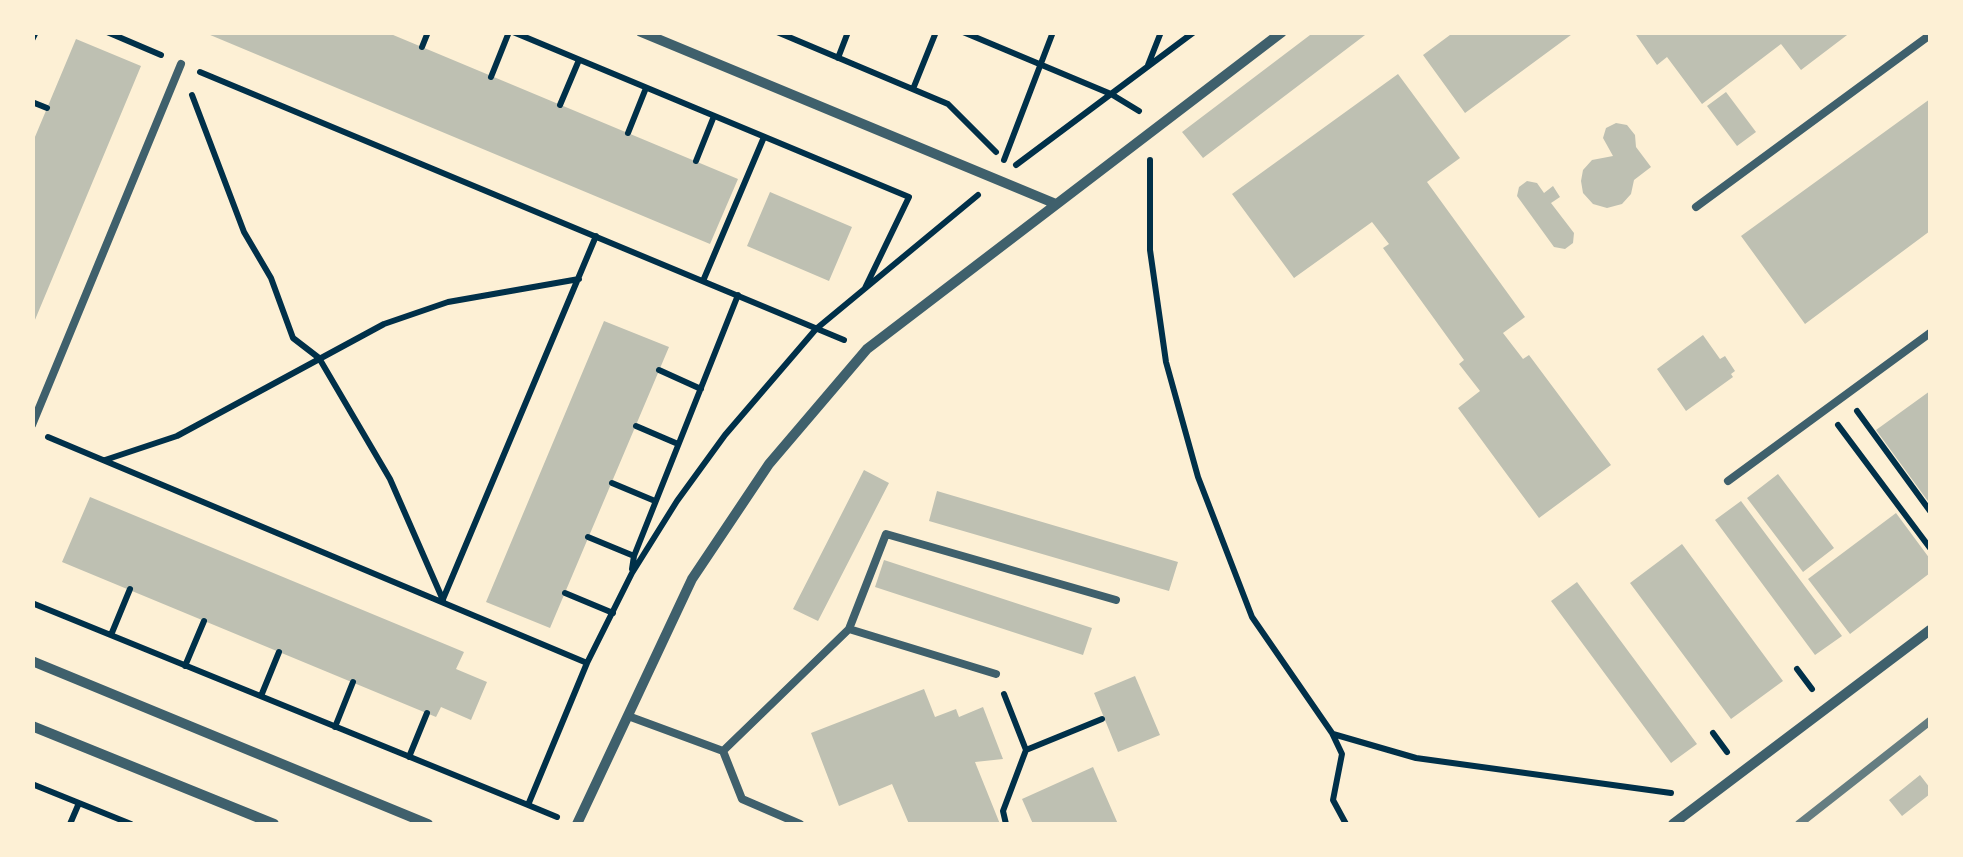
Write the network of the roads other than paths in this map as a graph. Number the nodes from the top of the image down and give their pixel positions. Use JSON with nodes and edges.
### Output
{"nodes":[{"id":1,"x":641,"y":32,"type":"edge"},
{"id":2,"x":1282,"y":32,"type":"edge"},
{"id":3,"x":1930,"y":35,"type":"edge"},
{"id":4,"x":181,"y":64,"type":"road end"},
{"id":5,"x":1056,"y":204,"type":"junction"},
{"id":6,"x":1696,"y":207,"type":"dead end"},
{"id":7,"x":1930,"y":333,"type":"edge"},
{"id":8,"x":32,"y":428,"type":"edge"},
{"id":9,"x":1728,"y":482,"type":"dead end"},
{"id":10,"x":1116,"y":600,"type":"dead end"},
{"id":11,"x":850,"y":629,"type":"junction"},
{"id":12,"x":1930,"y":630,"type":"edge"},
{"id":13,"x":32,"y":661,"type":"edge"},
{"id":14,"x":996,"y":674,"type":"road end"},
{"id":15,"x":628,"y":716,"type":"junction"},
{"id":16,"x":32,"y":726,"type":"edge"},
{"id":17,"x":723,"y":752,"type":"junction"},
{"id":18,"x":274,"y":824,"type":"edge"},
{"id":19,"x":428,"y":824,"type":"edge"},
{"id":20,"x":577,"y":824,"type":"edge"},
{"id":21,"x":800,"y":824,"type":"edge"},
{"id":22,"x":1673,"y":824,"type":"edge"}],
"edges":[{"from":1,"to":5,"type":"street"},
{"from":2,"to":5,"type":"street"},
{"from":3,"to":6,"type":"lane"},
{"from":4,"to":8,"type":"lane"},
{"from":5,"to":15,"type":"street"},
{"from":7,"to":9,"type":"lane"},
{"from":10,"to":11,"type":"lane"},
{"from":11,"to":14,"type":"lane"},
{"from":11,"to":17,"type":"lane"},
{"from":12,"to":22,"type":"street"},
{"from":13,"to":19,"type":"street"},
{"from":15,"to":17,"type":"lane"},
{"from":15,"to":20,"type":"street"},
{"from":16,"to":18,"type":"street"},
{"from":17,"to":21,"type":"lane"}]}
